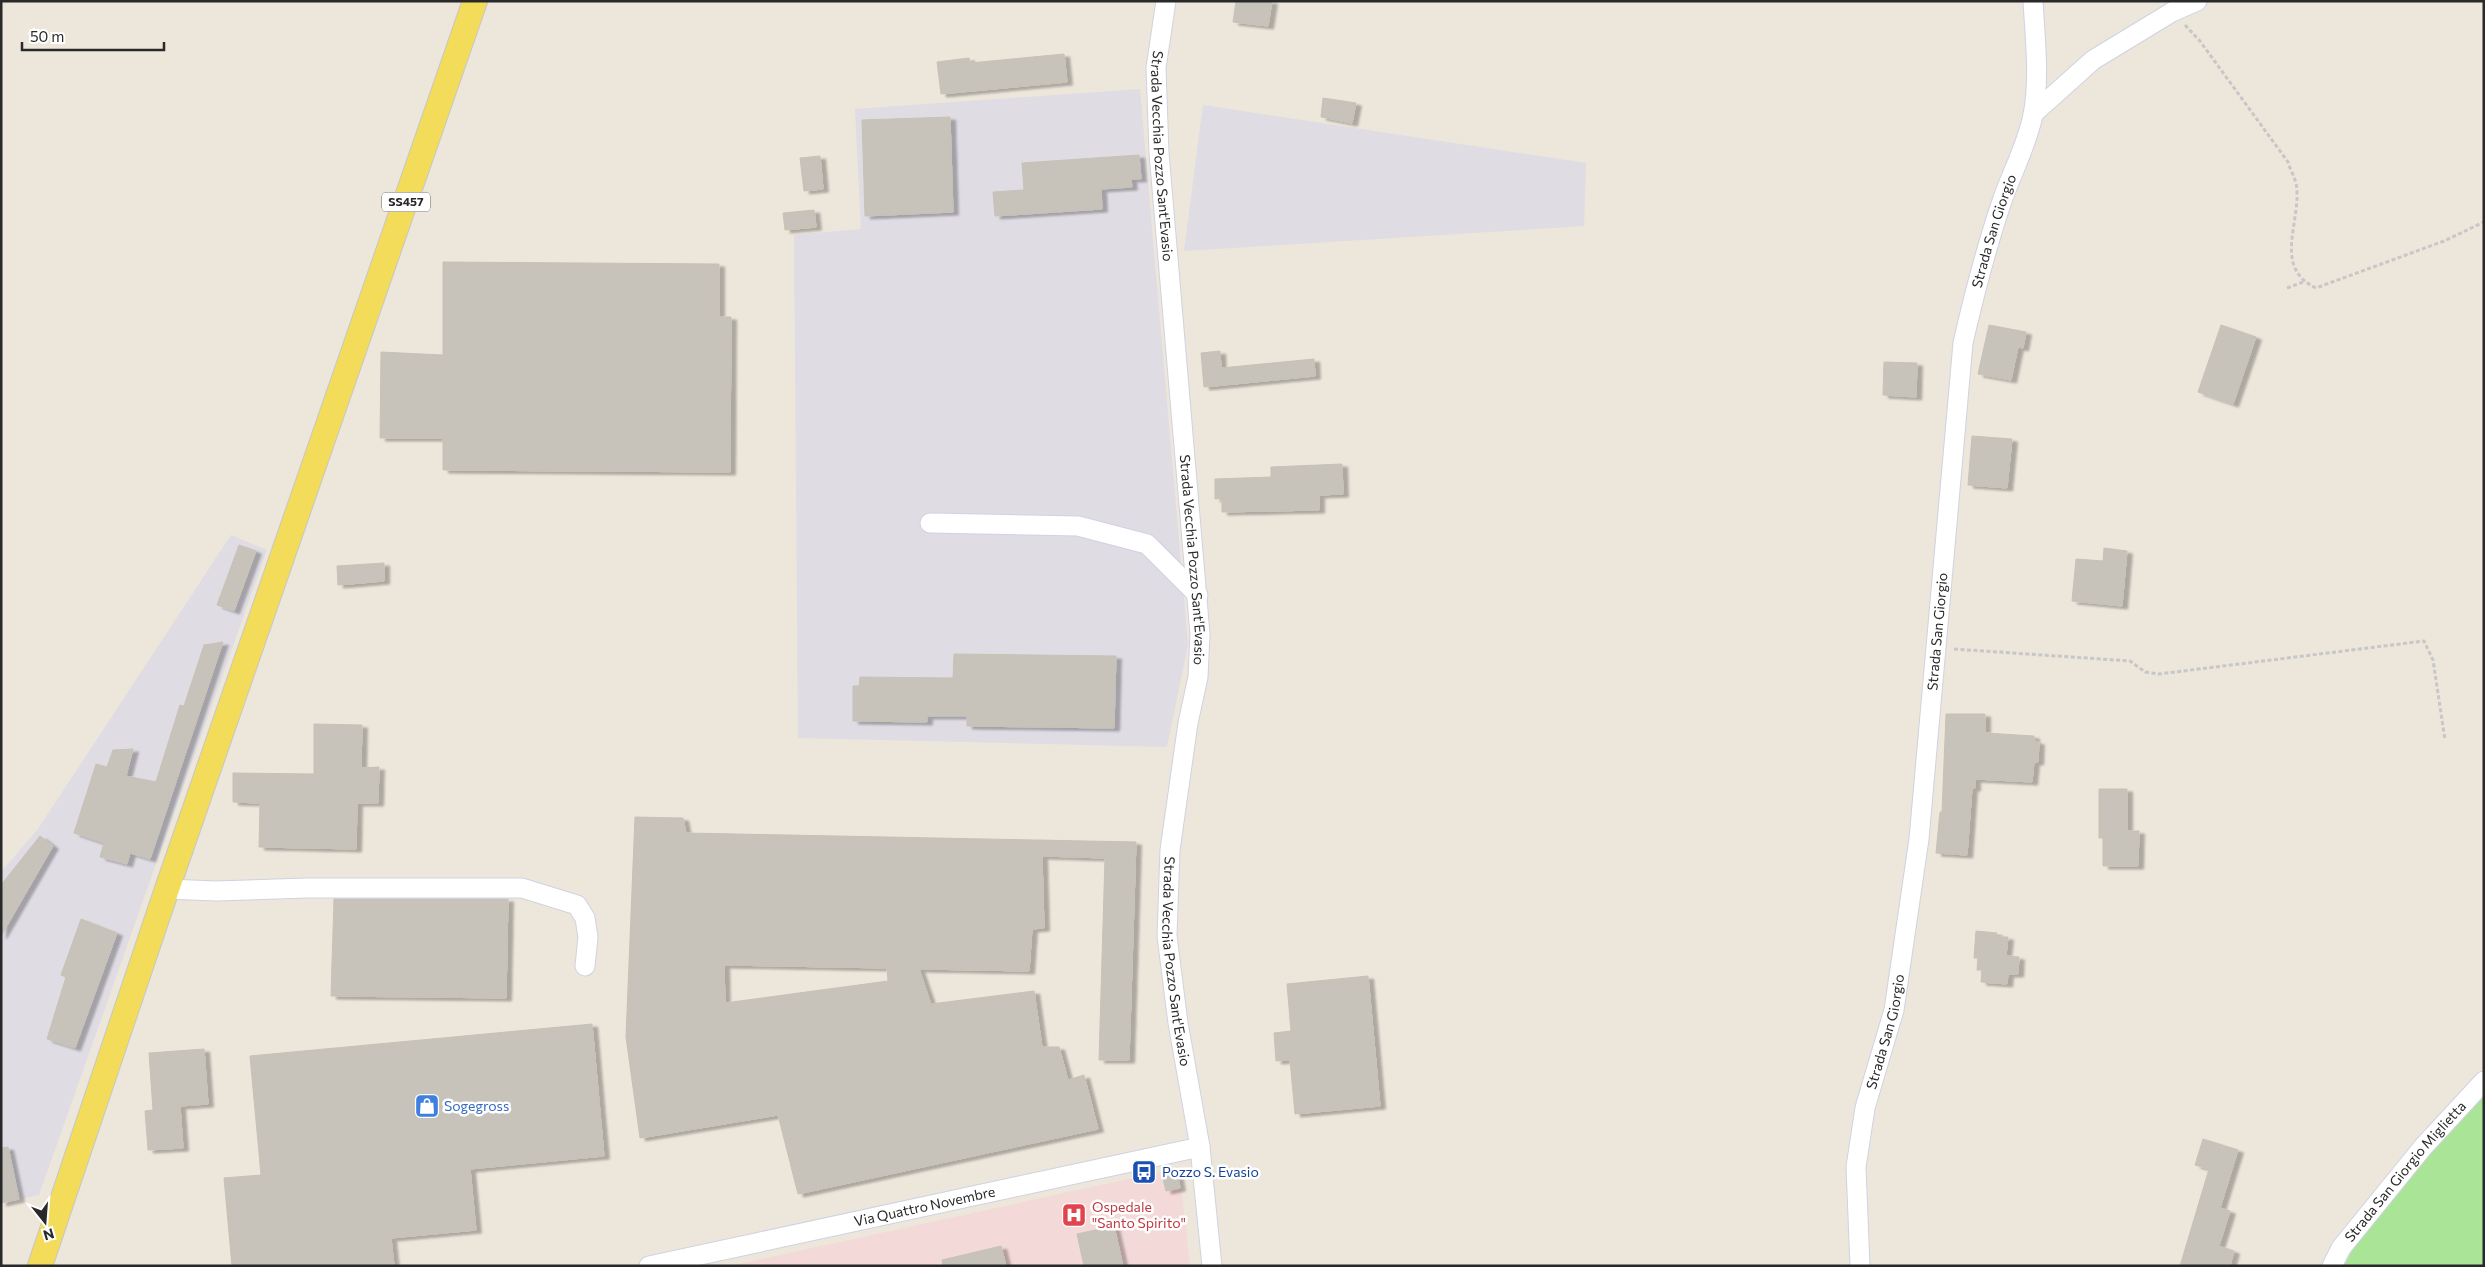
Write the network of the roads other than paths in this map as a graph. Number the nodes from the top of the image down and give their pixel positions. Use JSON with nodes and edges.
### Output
{"nodes":[{"id":1,"x":475,"y":1,"type":"edge"},
{"id":2,"x":1166,"y":1,"type":"edge"},
{"id":3,"x":2033,"y":1,"type":"edge"},
{"id":4,"x":2197,"y":1,"type":"edge"},
{"id":5,"x":2033,"y":114,"type":"junction"},
{"id":6,"x":930,"y":523,"type":"dead end"},
{"id":7,"x":1198,"y":595,"type":"junction"},
{"id":8,"x":167,"y":888,"type":"junction"},
{"id":9,"x":585,"y":966,"type":"dead end"},
{"id":10,"x":2484,"y":1081,"type":"edge"},
{"id":11,"x":1200,"y":1147,"type":"junction"},
{"id":12,"x":40,"y":1266,"type":"edge"},
{"id":13,"x":649,"y":1266,"type":"edge"},
{"id":14,"x":1212,"y":1266,"type":"edge"},
{"id":15,"x":1860,"y":1266,"type":"edge"},
{"id":16,"x":2332,"y":1266,"type":"edge"}],
"edges":[{"from":1,"to":8,"type":"main road","number":"SS457"},
{"from":2,"to":7,"type":"street","name":"Strada Vecchia Pozzo Sant'Evasio"},
{"from":3,"to":5,"type":"street","name":"Strada San Giorgio"},
{"from":4,"to":5,"type":"street"},
{"from":5,"to":15,"type":"street","name":"Strada San Giorgio"},
{"from":6,"to":7,"type":"street"},
{"from":7,"to":11,"type":"street","name":"Strada Vecchia Pozzo Sant'Evasio"},
{"from":8,"to":9,"type":"street"},
{"from":8,"to":12,"type":"main road"},
{"from":10,"to":16,"type":"street","name":"Strada San Giorgio Miglietta"},
{"from":11,"to":13,"type":"street","name":"Via Quattro Novembre"},
{"from":11,"to":14,"type":"street","name":"Strada Vecchia Pozzo Sant'Evasio"}]}
